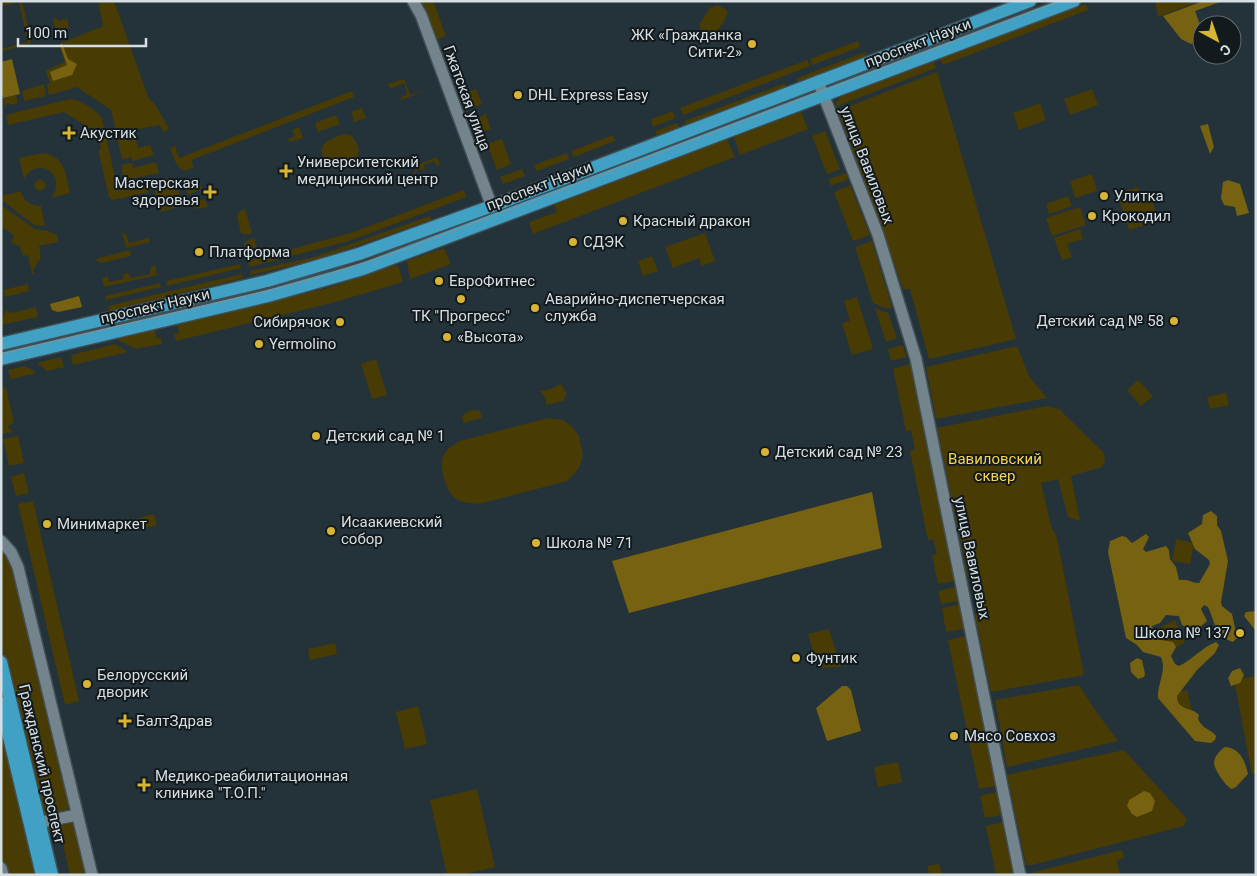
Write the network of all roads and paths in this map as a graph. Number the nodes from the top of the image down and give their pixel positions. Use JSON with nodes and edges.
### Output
{"nodes":[{"id":1,"x":413,"y":1,"type":"edge"},
{"id":2,"x":1030,"y":1,"type":"edge"},
{"id":3,"x":1074,"y":1,"type":"edge"},
{"id":4,"x":818,"y":81,"type":"junction"},
{"id":5,"x":824,"y":96,"type":"junction"},
{"id":6,"x":492,"y":206,"type":"junction"},
{"id":7,"x":1,"y":344,"type":"edge"},
{"id":8,"x":1,"y":359,"type":"edge"},
{"id":9,"x":1,"y":541,"type":"edge"},
{"id":10,"x":1,"y":662,"type":"edge"},
{"id":11,"x":1,"y":704,"type":"edge"},
{"id":12,"x":77,"y":815,"type":"junction"},
{"id":13,"x":35,"y":824,"type":"junction"},
{"id":14,"x":1,"y":868,"type":"edge"},
{"id":15,"x":3,"y":875,"type":"edge"},
{"id":16,"x":42,"y":875,"type":"edge"},
{"id":17,"x":52,"y":875,"type":"edge"},
{"id":18,"x":92,"y":875,"type":"edge"},
{"id":19,"x":1020,"y":875,"type":"edge"}],
"edges":[{"from":1,"to":6,"type":"street","name":"Гжатская улица"},
{"from":2,"to":4,"type":"main road","name":"проспект Науки"},
{"from":3,"to":5,"type":"main road","name":"проспект Науки"},
{"from":4,"to":5,"type":"street","name":"улица Вавиловых"},
{"from":4,"to":6,"type":"main road","name":"проспект Науки"},
{"from":5,"to":8,"type":"main road","name":"проспект Науки"},
{"from":5,"to":19,"type":"street","name":"улица Вавиловых"},
{"from":6,"to":7,"type":"main road","name":"проспект Науки"},
{"from":9,"to":12,"type":"street"},
{"from":10,"to":13,"type":"main road","name":"Гражданский проспект"},
{"from":11,"to":13,"type":"main road","name":"Гражданский проспект"},
{"from":12,"to":13,"type":"street"},
{"from":12,"to":18,"type":"street"},
{"from":13,"to":16,"type":"main road","name":"Гражданский проспект"},
{"from":13,"to":17,"type":"main road","name":"Гражданский проспект"},
{"from":14,"to":15,"type":"street"}]}
